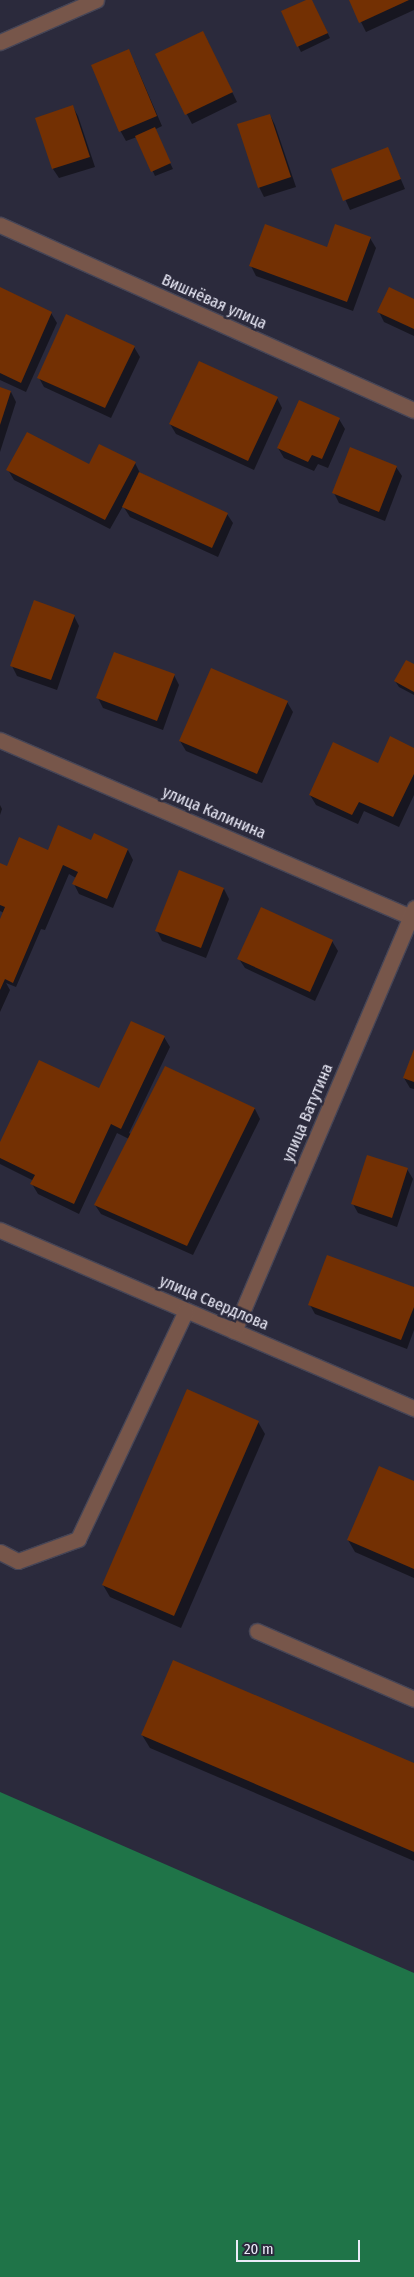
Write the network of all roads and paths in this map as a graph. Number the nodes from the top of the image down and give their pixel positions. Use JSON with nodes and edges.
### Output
{"nodes":[{"id":1,"x":96,"y":0,"type":"edge"},
{"id":2,"x":0,"y":42,"type":"edge"},
{"id":3,"x":0,"y":225,"type":"edge"},
{"id":4,"x":414,"y":410,"type":"edge"},
{"id":5,"x":0,"y":740,"type":"edge"},
{"id":6,"x":413,"y":914,"type":"edge"},
{"id":7,"x":0,"y":1230,"type":"edge"},
{"id":8,"x":186,"y":1311,"type":"junction"},
{"id":9,"x":234,"y":1331,"type":"junction"},
{"id":10,"x":414,"y":1408,"type":"edge"},
{"id":11,"x":0,"y":1552,"type":"edge"},
{"id":12,"x":257,"y":1631,"type":"dead end"},
{"id":13,"x":414,"y":1699,"type":"edge"}],
"edges":[{"from":1,"to":2,"type":"street"},
{"from":3,"to":4,"type":"street","name":"Вишнёвая улица"},
{"from":5,"to":6,"type":"street","name":"улица Калинина"},
{"from":6,"to":9,"type":"street","name":"улица Ватутина"},
{"from":7,"to":8,"type":"street","name":"улица Свердлова"},
{"from":8,"to":9,"type":"street","name":"улица Свердлова"},
{"from":8,"to":11,"type":"street"},
{"from":9,"to":10,"type":"street","name":"улица Свердлова"},
{"from":12,"to":13,"type":"street"}]}
